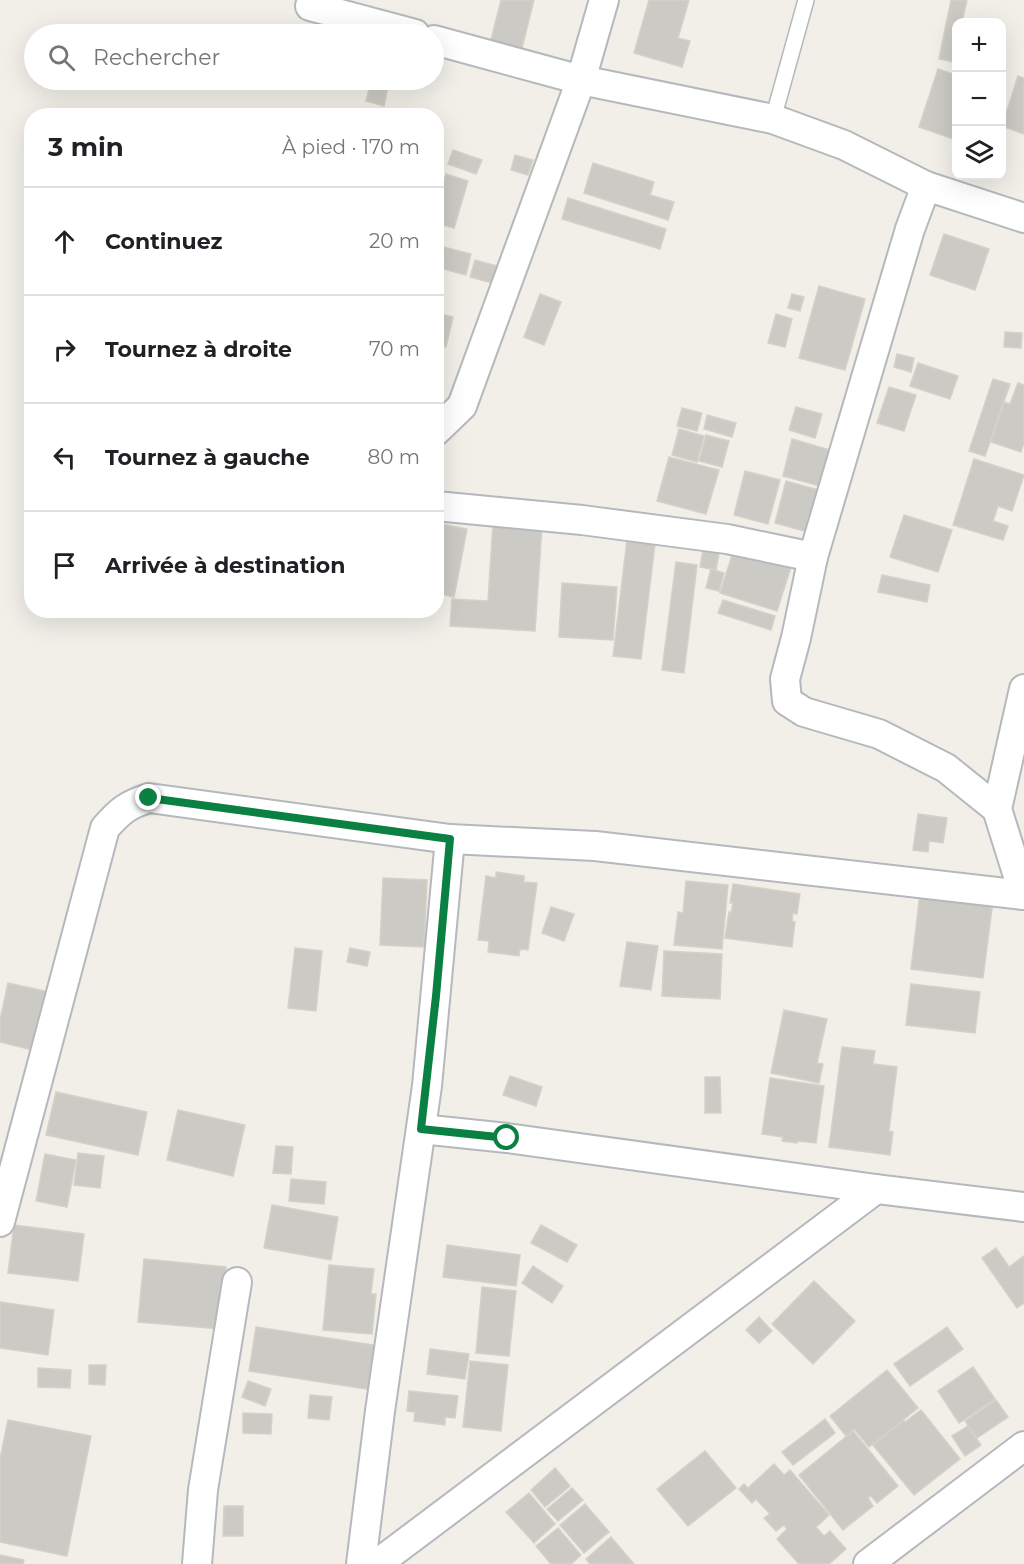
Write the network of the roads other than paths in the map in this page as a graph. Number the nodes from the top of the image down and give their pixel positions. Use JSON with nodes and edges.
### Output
{"nodes":[{"id":1,"x":604,"y":0,"type":"edge"},
{"id":2,"x":806,"y":0,"type":"edge"},
{"id":3,"x":310,"y":6,"type":"dead end"},
{"id":4,"x":378,"y":24,"type":"edge"},
{"id":5,"x":444,"y":43,"type":"edge"},
{"id":6,"x":581,"y":80,"type":"junction"},
{"id":7,"x":773,"y":119,"type":"junction"},
{"id":8,"x":926,"y":186,"type":"junction"},
{"id":9,"x":1024,"y":218,"type":"edge"},
{"id":10,"x":444,"y":423,"type":"edge"},
{"id":11,"x":444,"y":507,"type":"edge"},
{"id":12,"x":813,"y":558,"type":"junction"},
{"id":13,"x":1024,"y":689,"type":"edge"},
{"id":14,"x":997,"y":809,"type":"junction"},
{"id":15,"x":450,"y":839,"type":"junction"},
{"id":16,"x":1024,"y":895,"type":"edge"},
{"id":17,"x":421,"y":1129,"type":"junction"},
{"id":18,"x":876,"y":1189,"type":"junction"},
{"id":19,"x":1024,"y":1207,"type":"edge"},
{"id":20,"x":0,"y":1222,"type":"edge"},
{"id":21,"x":237,"y":1282,"type":"dead end"},
{"id":22,"x":1024,"y":1446,"type":"edge"},
{"id":23,"x":197,"y":1564,"type":"edge"},
{"id":24,"x":361,"y":1564,"type":"edge"},
{"id":25,"x":377,"y":1564,"type":"edge"},
{"id":26,"x":868,"y":1564,"type":"edge"}],
"edges":[{"from":1,"to":6,"type":"street"},
{"from":2,"to":7,"type":"lane"},
{"from":3,"to":4,"type":"street"},
{"from":5,"to":6,"type":"street"},
{"from":6,"to":7,"type":"street"},
{"from":6,"to":10,"type":"street"},
{"from":7,"to":8,"type":"street"},
{"from":8,"to":9,"type":"street"},
{"from":8,"to":12,"type":"street"},
{"from":11,"to":12,"type":"street"},
{"from":12,"to":14,"type":"street"},
{"from":13,"to":14,"type":"street"},
{"from":14,"to":16,"type":"street"},
{"from":15,"to":16,"type":"street"},
{"from":15,"to":17,"type":"street"},
{"from":15,"to":20,"type":"street"},
{"from":17,"to":18,"type":"street"},
{"from":17,"to":24,"type":"street"},
{"from":18,"to":19,"type":"street"},
{"from":18,"to":25,"type":"street"},
{"from":21,"to":23,"type":"street"},
{"from":22,"to":26,"type":"street"}]}
